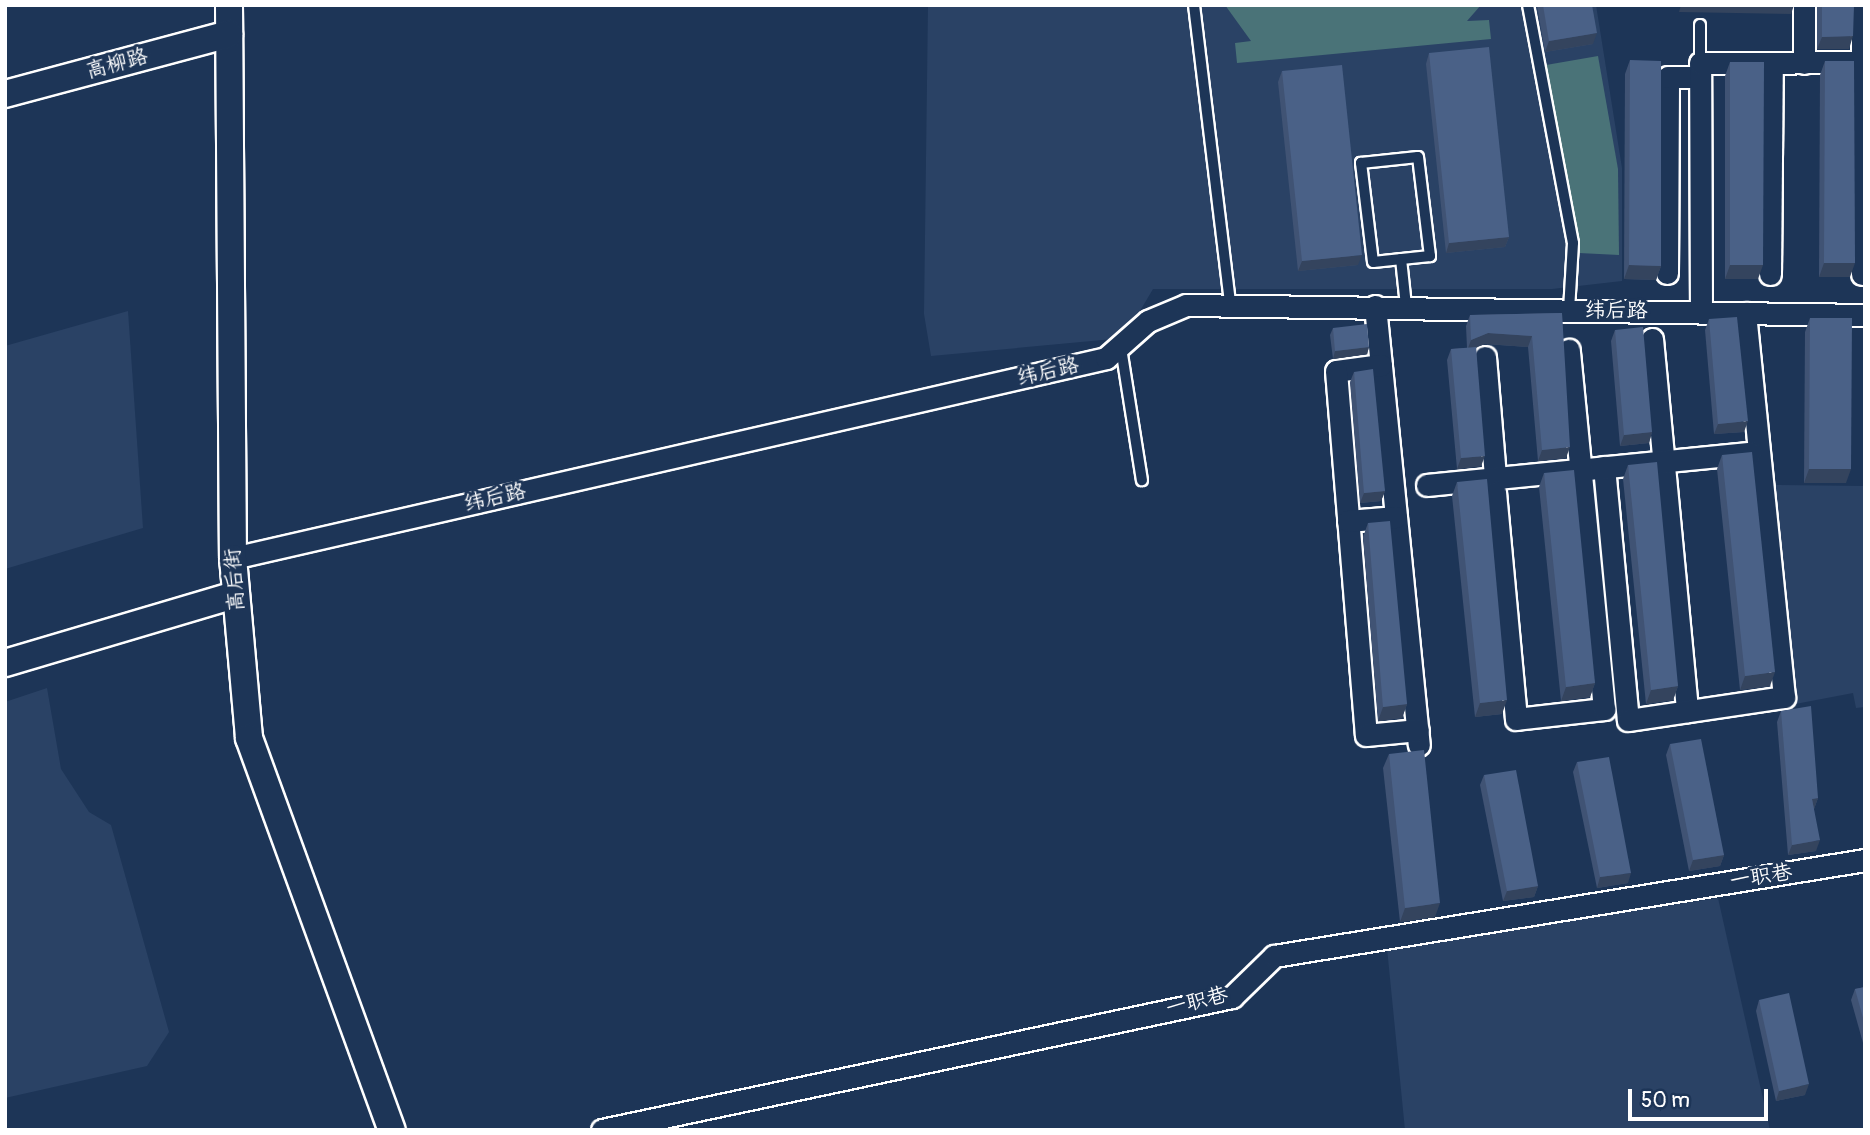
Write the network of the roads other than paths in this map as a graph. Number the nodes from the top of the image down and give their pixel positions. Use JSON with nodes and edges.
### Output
{"nodes":[{"id":1,"x":229,"y":5,"type":"edge"},
{"id":2,"x":1194,"y":5,"type":"edge"},
{"id":3,"x":1528,"y":5,"type":"edge"},
{"id":4,"x":1804,"y":5,"type":"edge"},
{"id":5,"x":1862,"y":5,"type":"edge"},
{"id":6,"x":1700,"y":25,"type":"dead end"},
{"id":7,"x":229,"y":34,"type":"junction"},
{"id":8,"x":1863,"y":62,"type":"edge"},
{"id":9,"x":1772,"y":63,"type":"junction"},
{"id":10,"x":1804,"y":63,"type":"junction"},
{"id":11,"x":1700,"y":70,"type":"junction"},
{"id":12,"x":5,"y":93,"type":"edge"},
{"id":13,"x":1667,"y":182,"type":"junction"},
{"id":14,"x":1700,"y":182,"type":"junction"},
{"id":15,"x":1401,"y":259,"type":"junction"},
{"id":16,"x":1667,"y":273,"type":"dead end"},
{"id":17,"x":1770,"y":274,"type":"dead end"},
{"id":18,"x":1862,"y":274,"type":"dead end"},
{"id":19,"x":1230,"y":303,"type":"junction"},
{"id":20,"x":1375,"y":306,"type":"junction"},
{"id":21,"x":1406,"y":306,"type":"junction"},
{"id":22,"x":1569,"y":310,"type":"junction"},
{"id":23,"x":1701,"y":312,"type":"junction"},
{"id":24,"x":1745,"y":313,"type":"junction"},
{"id":25,"x":1865,"y":315,"type":"edge"},
{"id":26,"x":1652,"y":339,"type":"dead end"},
{"id":27,"x":1121,"y":348,"type":"junction"},
{"id":28,"x":1569,"y":349,"type":"dead end"},
{"id":29,"x":1485,"y":357,"type":"dead end"},
{"id":30,"x":1381,"y":365,"type":"junction"},
{"id":31,"x":1759,"y":452,"type":"junction"},
{"id":32,"x":1664,"y":461,"type":"junction"},
{"id":33,"x":1604,"y":467,"type":"junction"},
{"id":34,"x":1580,"y":469,"type":"junction"},
{"id":35,"x":1142,"y":480,"type":"dead end"},
{"id":36,"x":1427,"y":485,"type":"dead end"},
{"id":37,"x":1495,"y":485,"type":"junction"},
{"id":38,"x":1396,"y":517,"type":"junction"},
{"id":39,"x":1348,"y":521,"type":"junction"},
{"id":40,"x":233,"y":558,"type":"junction"},
{"id":41,"x":235,"y":595,"type":"junction"},
{"id":42,"x":5,"y":663,"type":"edge"},
{"id":43,"x":1686,"y":711,"type":"junction"},
{"id":44,"x":1865,"y":860,"type":"edge"},
{"id":45,"x":393,"y":1130,"type":"edge"},
{"id":46,"x":602,"y":1130,"type":"edge"}],
"edges":[{"from":1,"to":7,"type":"street","name":"高后街"},
{"from":2,"to":19,"type":"lane"},
{"from":3,"to":22,"type":"lane"},
{"from":4,"to":10,"type":"street"},
{"from":5,"to":8,"type":"street"},
{"from":6,"to":11,"type":"lane"},
{"from":7,"to":12,"type":"street","name":"高柳路"},
{"from":7,"to":40,"type":"street","name":"高后街"},
{"from":8,"to":10,"type":"street"},
{"from":8,"to":18,"type":"street"},
{"from":9,"to":10,"type":"street"},
{"from":9,"to":11,"type":"street"},
{"from":9,"to":17,"type":"street"},
{"from":11,"to":13,"type":"street"},
{"from":11,"to":14,"type":"street"},
{"from":13,"to":14,"type":"street"},
{"from":13,"to":16,"type":"street"},
{"from":14,"to":23,"type":"street"},
{"from":15,"to":15,"type":"lane"},
{"from":15,"to":21,"type":"lane"},
{"from":19,"to":20,"type":"street","name":"纬后路"},
{"from":19,"to":27,"type":"street","name":"纬后路"},
{"from":20,"to":21,"type":"street","name":"纬后路"},
{"from":20,"to":30,"type":"street"},
{"from":21,"to":22,"type":"street","name":"纬后路"},
{"from":22,"to":23,"type":"street","name":"纬后路"},
{"from":23,"to":24,"type":"street","name":"纬后路"},
{"from":24,"to":25,"type":"street","name":"纬后路"},
{"from":24,"to":31,"type":"street"},
{"from":26,"to":32,"type":"street"},
{"from":27,"to":35,"type":"lane"},
{"from":27,"to":40,"type":"street","name":"纬后路"},
{"from":28,"to":34,"type":"street"},
{"from":29,"to":37,"type":"street"},
{"from":30,"to":38,"type":"street"},
{"from":30,"to":39,"type":"street"},
{"from":31,"to":32,"type":"street"},
{"from":31,"to":43,"type":"street"},
{"from":32,"to":33,"type":"street"},
{"from":32,"to":43,"type":"street"},
{"from":33,"to":34,"type":"street"},
{"from":33,"to":43,"type":"street"},
{"from":34,"to":37,"type":"street"},
{"from":34,"to":37,"type":"street"},
{"from":36,"to":37,"type":"street"},
{"from":38,"to":39,"type":"street"},
{"from":38,"to":39,"type":"street"},
{"from":40,"to":41,"type":"street","name":"高后街"},
{"from":41,"to":42,"type":"street"},
{"from":41,"to":45,"type":"street","name":"高后街"},
{"from":44,"to":46,"type":"street","name":"一职巷"}]}
